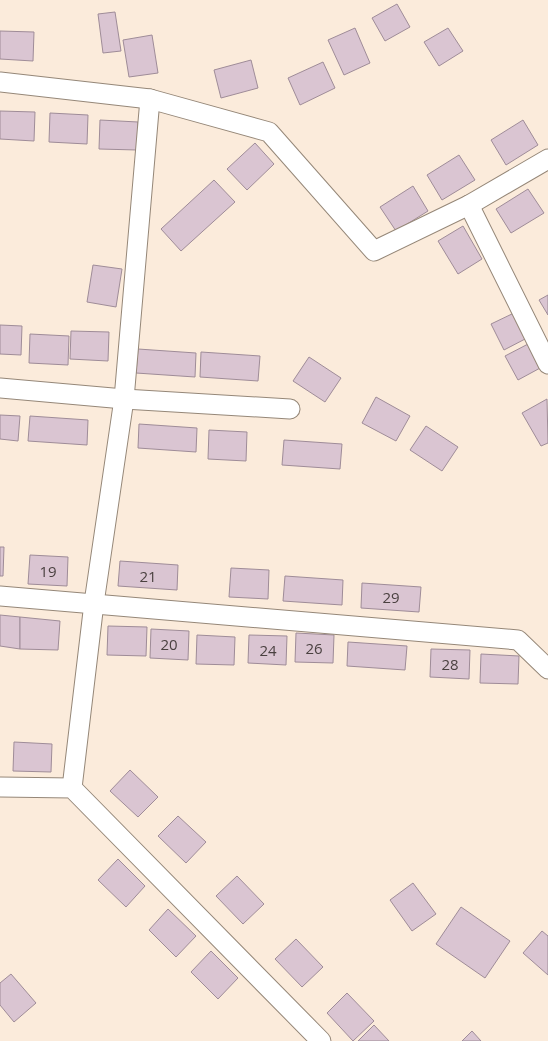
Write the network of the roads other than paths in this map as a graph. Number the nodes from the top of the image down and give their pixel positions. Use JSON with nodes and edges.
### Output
{"nodes":[{"id":1,"x":0,"y":82,"type":"edge"},
{"id":2,"x":150,"y":100,"type":"junction"},
{"id":3,"x":548,"y":159,"type":"edge"},
{"id":4,"x":469,"y":204,"type":"junction"},
{"id":5,"x":548,"y":364,"type":"edge"},
{"id":6,"x":0,"y":388,"type":"edge"},
{"id":7,"x":124,"y":399,"type":"junction"},
{"id":8,"x":290,"y":409,"type":"dead end"},
{"id":9,"x":0,"y":596,"type":"edge"},
{"id":10,"x":94,"y":603,"type":"junction"},
{"id":11,"x":548,"y":669,"type":"edge"},
{"id":12,"x":0,"y":787,"type":"edge"},
{"id":13,"x":72,"y":788,"type":"junction"},
{"id":14,"x":321,"y":1041,"type":"edge"}],
"edges":[{"from":1,"to":2,"type":"street"},
{"from":2,"to":4,"type":"street"},
{"from":2,"to":7,"type":"street"},
{"from":3,"to":4,"type":"street"},
{"from":4,"to":5,"type":"street"},
{"from":6,"to":7,"type":"street"},
{"from":7,"to":8,"type":"street"},
{"from":7,"to":10,"type":"street"},
{"from":9,"to":10,"type":"street"},
{"from":10,"to":11,"type":"street"},
{"from":10,"to":13,"type":"street"},
{"from":12,"to":13,"type":"street"},
{"from":13,"to":14,"type":"street"}]}
